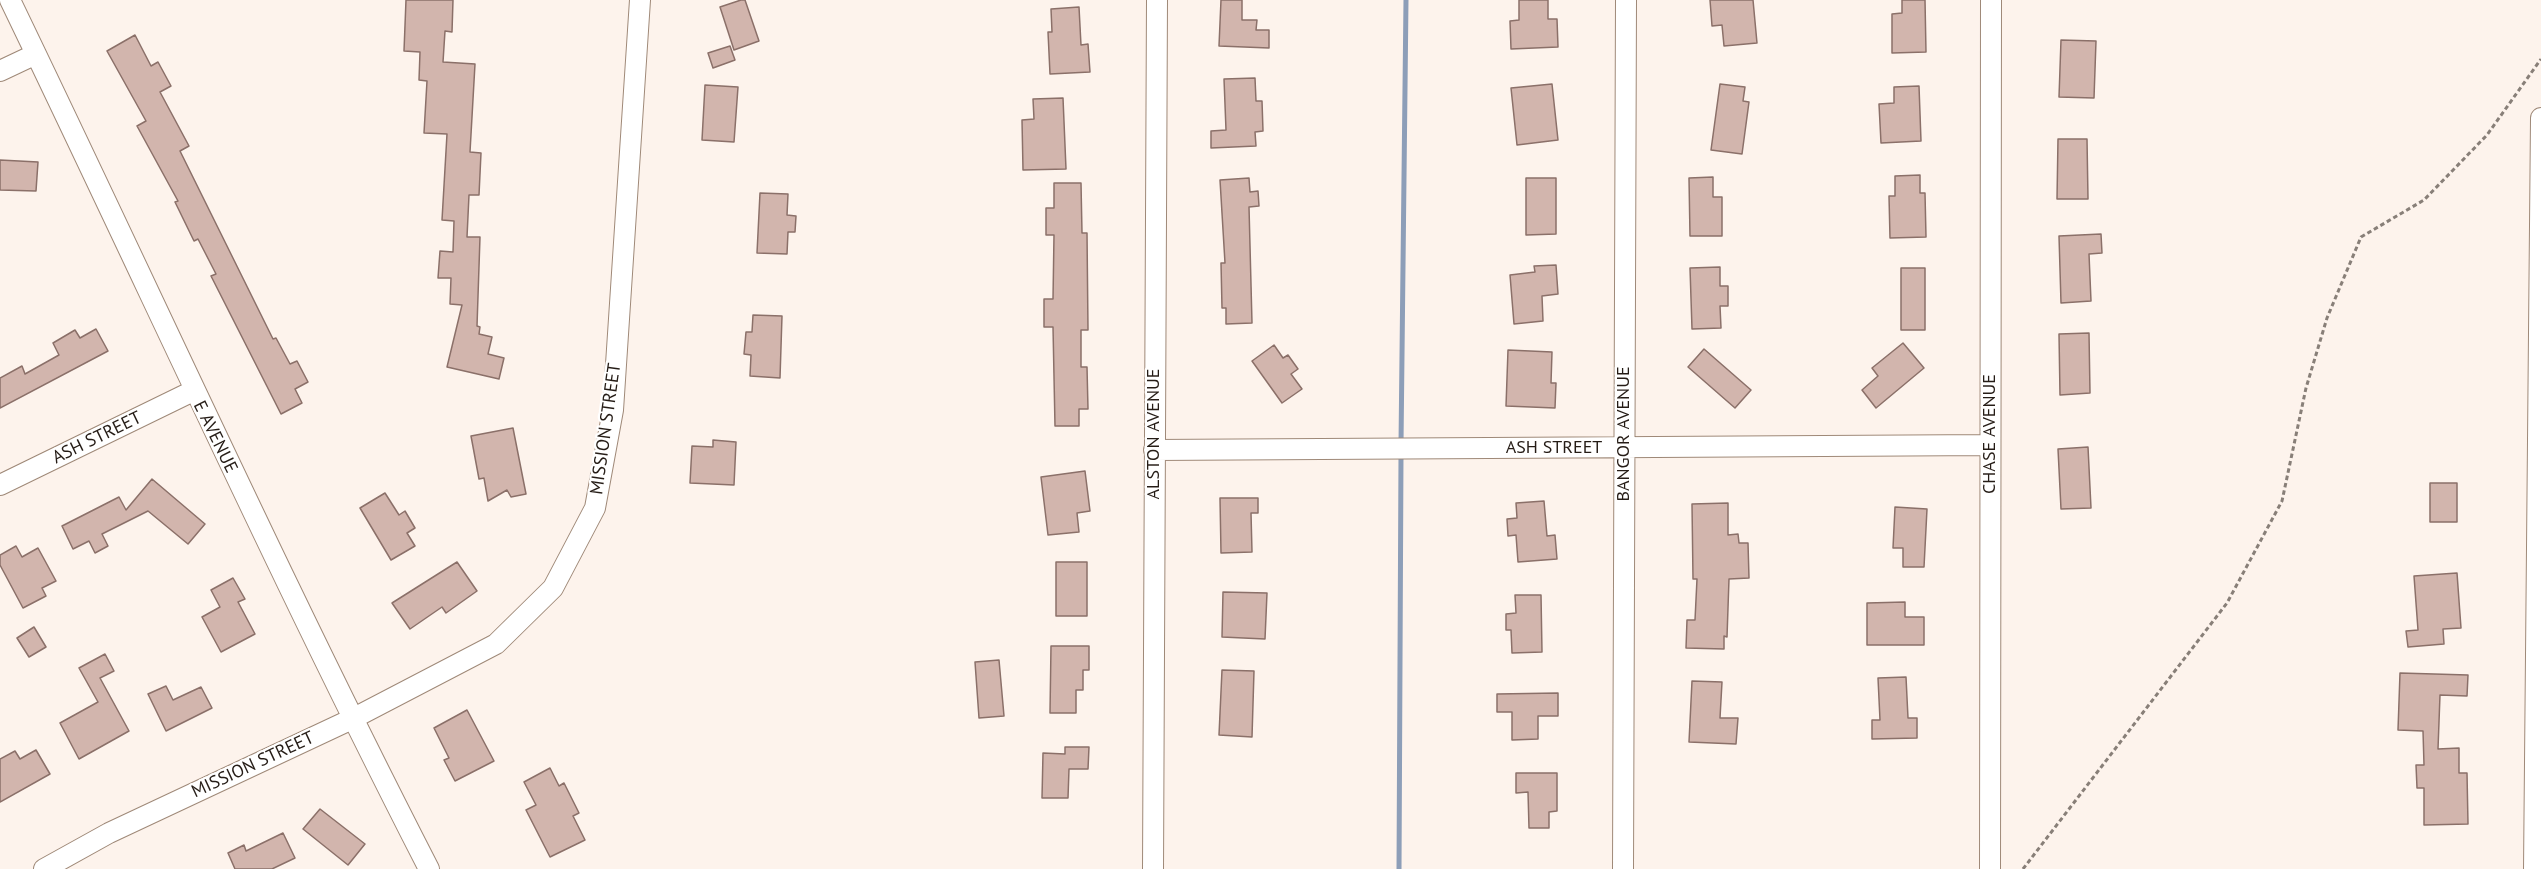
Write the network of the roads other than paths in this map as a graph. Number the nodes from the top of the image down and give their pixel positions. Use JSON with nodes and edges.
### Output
{"nodes":[{"id":1,"x":10,"y":0,"type":"edge"},
{"id":2,"x":640,"y":0,"type":"edge"},
{"id":3,"x":1157,"y":0,"type":"edge"},
{"id":4,"x":1626,"y":0,"type":"edge"},
{"id":5,"x":1991,"y":0,"type":"edge"},
{"id":6,"x":36,"y":54,"type":"junction"},
{"id":7,"x":0,"y":71,"type":"edge"},
{"id":8,"x":2541,"y":118,"type":"edge"},
{"id":9,"x":193,"y":391,"type":"junction"},
{"id":10,"x":1990,"y":445,"type":"junction"},
{"id":11,"x":1624,"y":448,"type":"junction"},
{"id":12,"x":1154,"y":450,"type":"junction"},
{"id":13,"x":0,"y":485,"type":"edge"},
{"id":14,"x":2540,"y":509,"type":"edge"},
{"id":15,"x":352,"y":719,"type":"junction"},
{"id":16,"x":44,"y":869,"type":"edge"},
{"id":17,"x":429,"y":869,"type":"edge"},
{"id":18,"x":1153,"y":869,"type":"edge"},
{"id":19,"x":1623,"y":869,"type":"edge"},
{"id":20,"x":1990,"y":869,"type":"edge"},
{"id":21,"x":2534,"y":869,"type":"edge"}],
"edges":[{"from":1,"to":6,"type":"street","name":"E AVENUE"},
{"from":2,"to":15,"type":"street","name":"MISSION STREET"},
{"from":3,"to":12,"type":"street","name":"ALSTON AVENUE"},
{"from":4,"to":11,"type":"street","name":"BANGOR AVENUE"},
{"from":5,"to":10,"type":"street","name":"CHASE AVENUE"},
{"from":6,"to":7,"type":"street"},
{"from":6,"to":9,"type":"street","name":"E AVENUE"},
{"from":8,"to":14,"type":"street"},
{"from":9,"to":13,"type":"street","name":"ASH STREET"},
{"from":9,"to":15,"type":"street","name":"E AVENUE"},
{"from":10,"to":11,"type":"street","name":"ASH STREET"},
{"from":10,"to":20,"type":"street","name":"CHASE AVENUE"},
{"from":11,"to":12,"type":"street","name":"ASH STREET"},
{"from":11,"to":19,"type":"street","name":"BANGOR AVENUE"},
{"from":12,"to":18,"type":"street","name":"ALSTON AVENUE"},
{"from":14,"to":21,"type":"street"},
{"from":15,"to":16,"type":"street","name":"MISSION STREET"},
{"from":15,"to":17,"type":"street","name":"E AVENUE"}]}
